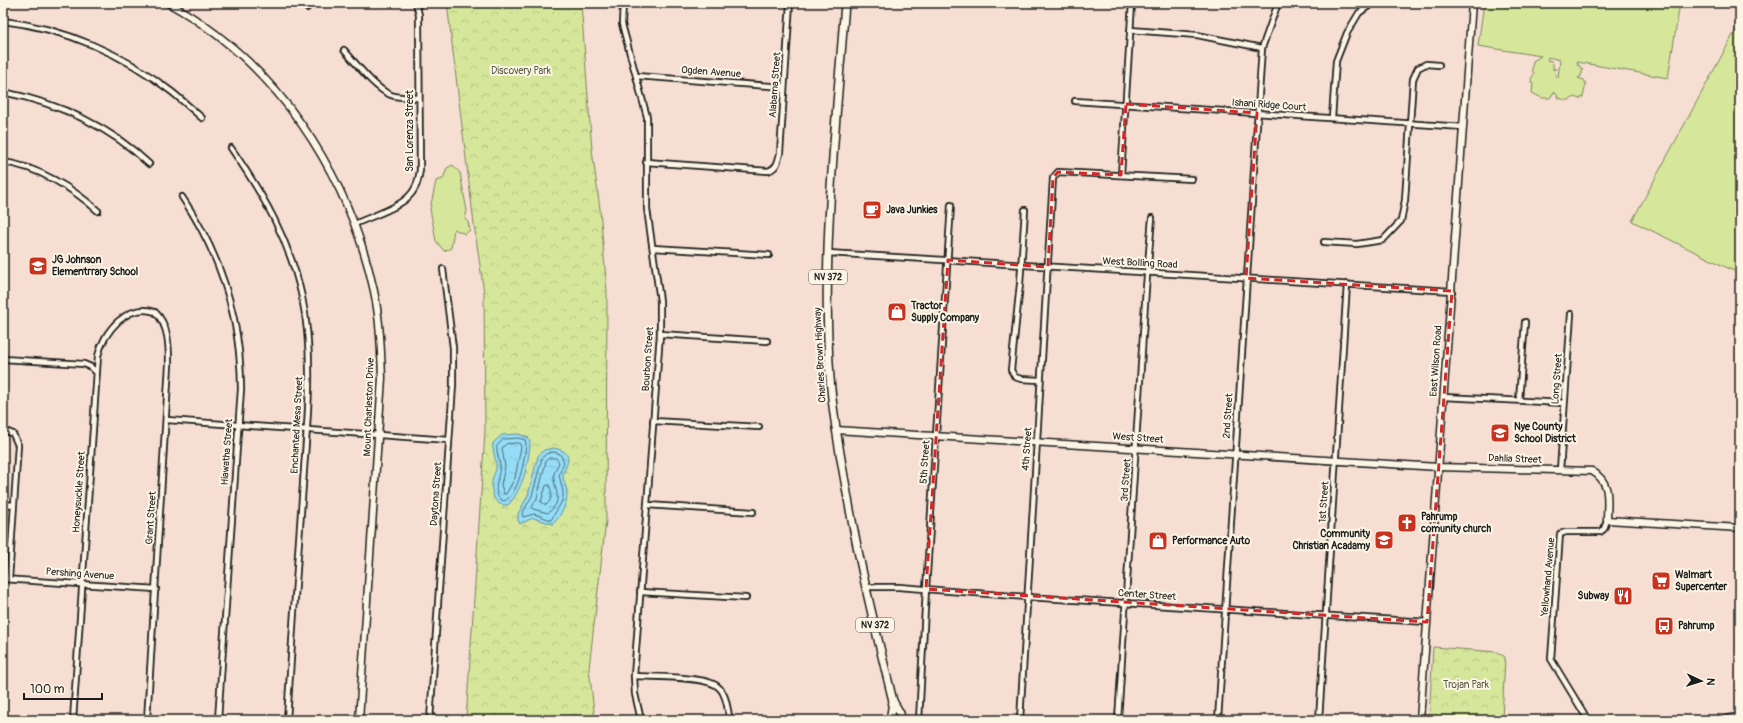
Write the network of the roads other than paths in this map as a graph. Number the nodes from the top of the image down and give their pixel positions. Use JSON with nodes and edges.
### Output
{"nodes":[{"id":1,"x":168,"y":3,"type":"edge"},
{"id":2,"x":302,"y":3,"type":"edge"},
{"id":3,"x":416,"y":3,"type":"edge"},
{"id":4,"x":623,"y":3,"type":"edge"},
{"id":5,"x":790,"y":3,"type":"edge"},
{"id":6,"x":845,"y":3,"type":"edge"},
{"id":7,"x":1132,"y":3,"type":"edge"},
{"id":8,"x":1278,"y":3,"type":"edge"},
{"id":9,"x":1372,"y":3,"type":"edge"},
{"id":10,"x":1472,"y":3,"type":"edge"},
{"id":11,"x":307,"y":8,"type":"dead end"},
{"id":12,"x":3,"y":21,"type":"edge"},
{"id":13,"x":1130,"y":30,"type":"junction"},
{"id":14,"x":1262,"y":48,"type":"junction"},
{"id":15,"x":344,"y":50,"type":"dead end"},
{"id":16,"x":1439,"y":65,"type":"dead end"},
{"id":17,"x":636,"y":76,"type":"junction"},
{"id":18,"x":784,"y":87,"type":"junction"},
{"id":19,"x":3,"y":92,"type":"edge"},
{"id":20,"x":418,"y":98,"type":"junction"},
{"id":21,"x":1075,"y":101,"type":"dead end"},
{"id":22,"x":1126,"y":104,"type":"junction"},
{"id":23,"x":1257,"y":113,"type":"junction"},
{"id":24,"x":202,"y":118,"type":"dead end"},
{"id":25,"x":1332,"y":118,"type":"junction"},
{"id":26,"x":1409,"y":124,"type":"junction"},
{"id":27,"x":1463,"y":127,"type":"junction"},
{"id":28,"x":231,"y":148,"type":"dead end"},
{"id":29,"x":3,"y":162,"type":"edge"},
{"id":30,"x":646,"y":162,"type":"junction"},
{"id":31,"x":149,"y":164,"type":"dead end"},
{"id":32,"x":1121,"y":175,"type":"junction"},
{"id":33,"x":1192,"y":179,"type":"dead end"},
{"id":34,"x":182,"y":197,"type":"dead end"},
{"id":35,"x":951,"y":205,"type":"dead end"},
{"id":36,"x":1025,"y":210,"type":"dead end"},
{"id":37,"x":98,"y":211,"type":"dead end"},
{"id":38,"x":1152,"y":218,"type":"dead end"},
{"id":39,"x":355,"y":224,"type":"junction"},
{"id":40,"x":1324,"y":242,"type":"dead end"},
{"id":41,"x":653,"y":248,"type":"junction"},
{"id":42,"x":828,"y":253,"type":"junction"},
{"id":43,"x":769,"y":254,"type":"dead end"},
{"id":44,"x":948,"y":260,"type":"junction"},
{"id":45,"x":1021,"y":265,"type":"junction"},
{"id":46,"x":1048,"y":267,"type":"junction"},
{"id":47,"x":442,"y":269,"type":"dead end"},
{"id":48,"x":1148,"y":273,"type":"junction"},
{"id":49,"x":1246,"y":278,"type":"junction"},
{"id":50,"x":1347,"y":284,"type":"junction"},
{"id":51,"x":1452,"y":291,"type":"junction"},
{"id":52,"x":1571,"y":314,"type":"dead end"},
{"id":53,"x":161,"y":318,"type":"joint"},
{"id":54,"x":1524,"y":322,"type":"dead end"},
{"id":55,"x":660,"y":334,"type":"junction"},
{"id":56,"x":767,"y":341,"type":"dead end"},
{"id":57,"x":3,"y":359,"type":"edge"},
{"id":58,"x":96,"y":372,"type":"junction"},
{"id":59,"x":1040,"y":380,"type":"junction"},
{"id":60,"x":1443,"y":398,"type":"junction"},
{"id":61,"x":1519,"y":400,"type":"junction"},
{"id":62,"x":1564,"y":403,"type":"junction"},
{"id":63,"x":167,"y":420,"type":"junction"},
{"id":64,"x":653,"y":420,"type":"junction"},
{"id":65,"x":238,"y":425,"type":"junction"},
{"id":66,"x":759,"y":427,"type":"dead end"},
{"id":67,"x":3,"y":430,"type":"edge"},
{"id":68,"x":306,"y":430,"type":"junction"},
{"id":69,"x":836,"y":430,"type":"junction"},
{"id":70,"x":378,"y":435,"type":"junction"},
{"id":71,"x":936,"y":436,"type":"junction"},
{"id":72,"x":449,"y":440,"type":"junction"},
{"id":73,"x":1037,"y":442,"type":"junction"},
{"id":74,"x":1137,"y":448,"type":"junction"},
{"id":75,"x":1235,"y":454,"type":"junction"},
{"id":76,"x":1336,"y":460,"type":"junction"},
{"id":77,"x":1438,"y":467,"type":"junction"},
{"id":78,"x":1560,"y":470,"type":"junction"},
{"id":79,"x":3,"y":504,"type":"edge"},
{"id":80,"x":13,"y":505,"type":"junction"},
{"id":81,"x":647,"y":505,"type":"junction"},
{"id":82,"x":753,"y":512,"type":"dead end"},
{"id":83,"x":1607,"y":520,"type":"junction"},
{"id":84,"x":1740,"y":528,"type":"edge"},
{"id":85,"x":3,"y":578,"type":"edge"},
{"id":86,"x":9,"y":579,"type":"junction"},
{"id":87,"x":82,"y":583,"type":"junction"},
{"id":88,"x":866,"y":587,"type":"junction"},
{"id":89,"x":156,"y":588,"type":"junction"},
{"id":90,"x":926,"y":589,"type":"junction"},
{"id":91,"x":640,"y":592,"type":"junction"},
{"id":92,"x":1027,"y":597,"type":"junction"},
{"id":93,"x":746,"y":598,"type":"dead end"},
{"id":94,"x":1127,"y":603,"type":"junction"},
{"id":95,"x":1225,"y":609,"type":"junction"},
{"id":96,"x":1326,"y":616,"type":"junction"},
{"id":97,"x":1427,"y":622,"type":"junction"},
{"id":98,"x":634,"y":676,"type":"junction"},
{"id":99,"x":893,"y":701,"type":"junction"},
{"id":100,"x":1740,"y":717,"type":"edge"},
{"id":101,"x":73,"y":720,"type":"edge"},
{"id":102,"x":147,"y":720,"type":"edge"},
{"id":103,"x":218,"y":720,"type":"edge"},
{"id":104,"x":287,"y":720,"type":"edge"},
{"id":105,"x":359,"y":720,"type":"edge"},
{"id":106,"x":430,"y":720,"type":"edge"},
{"id":107,"x":641,"y":720,"type":"edge"},
{"id":108,"x":730,"y":720,"type":"edge"},
{"id":109,"x":892,"y":720,"type":"edge"},
{"id":110,"x":901,"y":720,"type":"edge"},
{"id":111,"x":920,"y":720,"type":"edge"},
{"id":112,"x":1020,"y":720,"type":"edge"},
{"id":113,"x":1118,"y":720,"type":"edge"},
{"id":114,"x":1218,"y":720,"type":"edge"},
{"id":115,"x":1319,"y":720,"type":"edge"},
{"id":116,"x":1420,"y":720,"type":"edge"},
{"id":117,"x":1588,"y":720,"type":"edge"},
{"id":118,"x":1727,"y":720,"type":"edge"}],
"edges":[{"from":1,"to":39,"type":"street","name":"Mount Charleston Drive"},
{"from":2,"to":11,"type":"street"},
{"from":3,"to":20,"type":"street","name":"San Lorenza Street"},
{"from":4,"to":17,"type":"street","name":"Bourbon Street"},
{"from":5,"to":18,"type":"street","name":"Alabama Street"},
{"from":6,"to":42,"type":"main road","name":"Charles Brown Highway","number":"NV 372"},
{"from":7,"to":13,"type":"street"},
{"from":8,"to":14,"type":"street","name":"2nd Street"},
{"from":9,"to":25,"type":"street"},
{"from":10,"to":27,"type":"street","name":"East Wilson Road"},
{"from":12,"to":24,"type":"street"},
{"from":13,"to":14,"type":"street"},
{"from":13,"to":22,"type":"street"},
{"from":14,"to":23,"type":"street","name":"2nd Street"},
{"from":15,"to":20,"type":"street"},
{"from":16,"to":26,"type":"street"},
{"from":17,"to":18,"type":"street","name":"Ogden Avenue"},
{"from":17,"to":30,"type":"street","name":"Bourbon Street"},
{"from":18,"to":30,"type":"street","name":"Alabama Street"},
{"from":19,"to":31,"type":"street"},
{"from":20,"to":39,"type":"street","name":"San Lorenza Street"},
{"from":21,"to":22,"type":"street","name":"Ishani Ridge Court"},
{"from":22,"to":23,"type":"street","name":"Ishani Ridge Court"},
{"from":22,"to":32,"type":"street"},
{"from":23,"to":25,"type":"street","name":"Ishani Ridge Court"},
{"from":23,"to":49,"type":"street","name":"2nd Street"},
{"from":25,"to":26,"type":"street","name":"Ishani Ridge Court"},
{"from":26,"to":27,"type":"street","name":"Ishani Ridge Court"},
{"from":26,"to":40,"type":"street"},
{"from":27,"to":51,"type":"street","name":"East Wilson Road"},
{"from":28,"to":68,"type":"street","name":"Enchanted Mesa Street"},
{"from":29,"to":37,"type":"street"},
{"from":30,"to":41,"type":"street","name":"Bourbon Street"},
{"from":32,"to":33,"type":"street"},
{"from":32,"to":46,"type":"street","name":"4th Street"},
{"from":34,"to":65,"type":"street","name":"Hiawatha Street"},
{"from":35,"to":44,"type":"street","name":"5th Street"},
{"from":36,"to":45,"type":"street"},
{"from":38,"to":48,"type":"street","name":"3rd Street"},
{"from":39,"to":70,"type":"street","name":"Mount Charleston Drive"},
{"from":41,"to":43,"type":"street"},
{"from":41,"to":55,"type":"street","name":"Bourbon Street"},
{"from":42,"to":44,"type":"street","name":"West Bolling Road"},
{"from":42,"to":69,"type":"main road","name":"Charles Brown Highway","number":"NV 372"},
{"from":44,"to":45,"type":"street","name":"West Bolling Road"},
{"from":44,"to":71,"type":"street","name":"5th Street"},
{"from":45,"to":46,"type":"street","name":"West Bolling Road"},
{"from":45,"to":59,"type":"street"},
{"from":46,"to":48,"type":"street","name":"West Bolling Road"},
{"from":46,"to":59,"type":"street","name":"4th Street"},
{"from":47,"to":72,"type":"street","name":"Daytona Street"},
{"from":48,"to":49,"type":"street","name":"West Bolling Road"},
{"from":48,"to":74,"type":"street","name":"3rd Street"},
{"from":49,"to":50,"type":"street","name":"West Bolling Road"},
{"from":49,"to":75,"type":"street","name":"2nd Street"},
{"from":50,"to":51,"type":"street","name":"West Bolling Road"},
{"from":50,"to":76,"type":"street","name":"1st Street"},
{"from":51,"to":60,"type":"street","name":"East Wilson Road"},
{"from":52,"to":62,"type":"street","name":"Long Street"},
{"from":53,"to":58,"type":"street","name":"Honeysuckle Street"},
{"from":53,"to":63,"type":"street","name":"Grant Street"},
{"from":54,"to":61,"type":"street"},
{"from":55,"to":56,"type":"street"},
{"from":55,"to":64,"type":"street","name":"Bourbon Street"},
{"from":57,"to":58,"type":"street"},
{"from":58,"to":87,"type":"street","name":"Honeysuckle Street"},
{"from":59,"to":73,"type":"street","name":"4th Street"},
{"from":60,"to":61,"type":"street"},
{"from":60,"to":77,"type":"street","name":"East Wilson Road"},
{"from":61,"to":62,"type":"street"},
{"from":62,"to":78,"type":"street","name":"Long Street"},
{"from":63,"to":65,"type":"street"},
{"from":63,"to":89,"type":"street","name":"Grant Street"},
{"from":64,"to":66,"type":"street"},
{"from":64,"to":81,"type":"street","name":"Bourbon Street"},
{"from":65,"to":68,"type":"street"},
{"from":65,"to":103,"type":"street","name":"Hiawatha Street"},
{"from":67,"to":80,"type":"street"},
{"from":68,"to":70,"type":"street"},
{"from":68,"to":104,"type":"street","name":"Enchanted Mesa Street"},
{"from":69,"to":71,"type":"street","name":"West Street"},
{"from":69,"to":88,"type":"main road","name":"Charles Brown Highway","number":"NV 372"},
{"from":70,"to":72,"type":"street"},
{"from":70,"to":105,"type":"street","name":"Mount Charleston Drive"},
{"from":71,"to":73,"type":"street","name":"West Street"},
{"from":71,"to":90,"type":"street","name":"5th Street"},
{"from":72,"to":106,"type":"street","name":"Daytona Street"},
{"from":73,"to":74,"type":"street","name":"West Street"},
{"from":73,"to":92,"type":"street","name":"4th Street"},
{"from":74,"to":75,"type":"street","name":"West Street"},
{"from":74,"to":94,"type":"street","name":"3rd Street"},
{"from":75,"to":76,"type":"street","name":"West Street"},
{"from":75,"to":95,"type":"street","name":"2nd Street"},
{"from":76,"to":77,"type":"street","name":"West Street"},
{"from":76,"to":96,"type":"street","name":"1st Street"},
{"from":77,"to":78,"type":"street","name":"Dahlia Street"},
{"from":77,"to":97,"type":"street","name":"East Wilson Road"},
{"from":78,"to":83,"type":"street","name":"Dahlia Street"},
{"from":79,"to":80,"type":"street"},
{"from":80,"to":86,"type":"street"},
{"from":81,"to":82,"type":"street"},
{"from":81,"to":91,"type":"street","name":"Bourbon Street"},
{"from":83,"to":84,"type":"street"},
{"from":83,"to":117,"type":"street","name":"Yellowhand Avenue"},
{"from":85,"to":86,"type":"street","name":"Pershing Avenue"},
{"from":86,"to":87,"type":"street","name":"Pershing Avenue"},
{"from":87,"to":89,"type":"street","name":"Pershing Avenue"},
{"from":87,"to":101,"type":"street","name":"Honeysuckle Street"},
{"from":88,"to":90,"type":"street","name":"Center Street"},
{"from":88,"to":99,"type":"main road","name":"Charles Brown Highway","number":"NV 372"},
{"from":89,"to":102,"type":"street","name":"Grant Street"},
{"from":90,"to":92,"type":"street","name":"Center Street"},
{"from":90,"to":111,"type":"street","name":"5th Street"},
{"from":91,"to":93,"type":"street"},
{"from":91,"to":98,"type":"street","name":"Bourbon Street"},
{"from":92,"to":94,"type":"street","name":"Center Street"},
{"from":92,"to":112,"type":"street","name":"4th Street"},
{"from":94,"to":95,"type":"street","name":"Center Street"},
{"from":94,"to":113,"type":"street","name":"3rd Street"},
{"from":95,"to":96,"type":"street","name":"Center Street"},
{"from":95,"to":114,"type":"street","name":"2nd Street"},
{"from":96,"to":97,"type":"street","name":"Center Street"},
{"from":96,"to":115,"type":"street","name":"1st Street"},
{"from":97,"to":116,"type":"street","name":"East Wilson Road"},
{"from":98,"to":107,"type":"street","name":"Bourbon Street"},
{"from":98,"to":108,"type":"street"},
{"from":99,"to":109,"type":"main road","name":"Charles Brown Highway","number":"NV 372"},
{"from":99,"to":110,"type":"main road","name":"Charles Brown Highway","number":"NV 372"},
{"from":100,"to":118,"type":"highway"}]}
